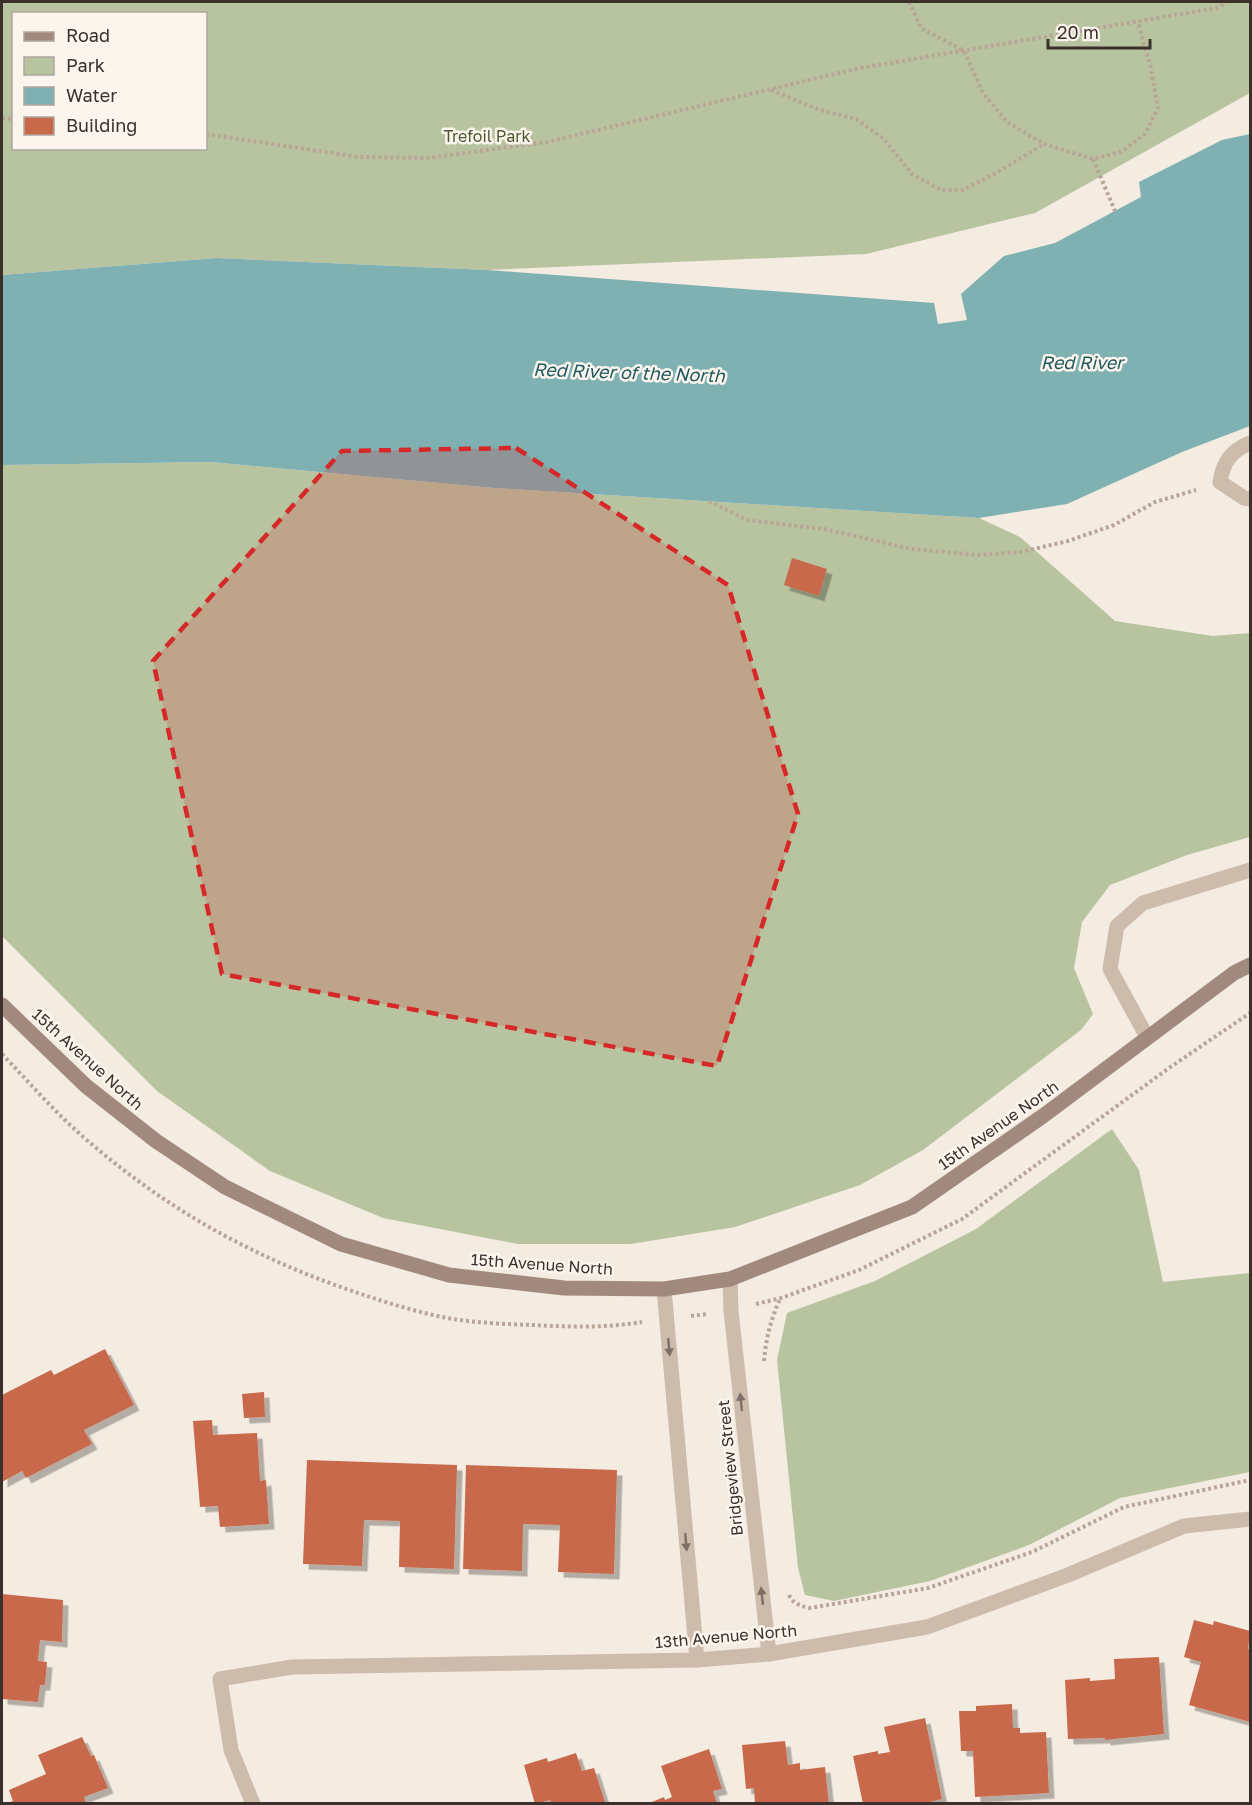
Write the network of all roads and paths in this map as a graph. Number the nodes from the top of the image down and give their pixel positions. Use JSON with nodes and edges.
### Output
{"nodes":[{"id":1,"x":909,"y":2,"type":"edge"},
{"id":2,"x":1227,"y":2,"type":"edge"},
{"id":3,"x":1138,"y":22,"type":"junction"},
{"id":4,"x":964,"y":51,"type":"junction"},
{"id":5,"x":771,"y":90,"type":"junction"},
{"id":6,"x":207,"y":134,"type":"edge"},
{"id":7,"x":1044,"y":144,"type":"junction"},
{"id":8,"x":1093,"y":159,"type":"junction"},
{"id":9,"x":1115,"y":211,"type":"dead end"},
{"id":10,"x":1251,"y":443,"type":"edge"},
{"id":11,"x":1220,"y":482,"type":"junction"},
{"id":12,"x":1251,"y":499,"type":"edge"},
{"id":13,"x":709,"y":501,"type":"dead end"},
{"id":14,"x":1251,"y":870,"type":"edge"},
{"id":15,"x":1251,"y":965,"type":"edge"},
{"id":16,"x":2,"y":1005,"type":"edge"},
{"id":17,"x":1251,"y":1013,"type":"edge"},
{"id":18,"x":1147,"y":1037,"type":"junction"},
{"id":19,"x":730,"y":1279,"type":"junction"},
{"id":20,"x":664,"y":1289,"type":"junction"},
{"id":21,"x":764,"y":1364,"type":"dead end"},
{"id":22,"x":1251,"y":1480,"type":"edge"},
{"id":23,"x":1251,"y":1519,"type":"edge"},
{"id":24,"x":788,"y":1589,"type":"dead end"},
{"id":25,"x":769,"y":1654,"type":"junction"},
{"id":26,"x":697,"y":1660,"type":"junction"},
{"id":27,"x":254,"y":1803,"type":"edge"}],
"edges":[{"from":1,"to":4,"type":"path"},
{"from":2,"to":3,"type":"path"},
{"from":3,"to":4,"type":"path"},
{"from":3,"to":8,"type":"path"},
{"from":4,"to":5,"type":"path"},
{"from":4,"to":7,"type":"path"},
{"from":5,"to":6,"type":"path"},
{"from":5,"to":7,"type":"path"},
{"from":7,"to":8,"type":"path"},
{"from":8,"to":9,"type":"path"},
{"from":10,"to":11,"type":"street"},
{"from":11,"to":12,"type":"street"},
{"from":11,"to":13,"type":"path"},
{"from":14,"to":18,"type":"street"},
{"from":15,"to":18,"type":"main road","name":"15th Avenue North"},
{"from":16,"to":20,"type":"main road","name":"15th Avenue North"},
{"from":17,"to":21,"type":"path"},
{"from":18,"to":19,"type":"main road","name":"15th Avenue North"},
{"from":19,"to":20,"type":"main road","name":"15th Avenue North"},
{"from":25,"to":19,"type":"street","name":"Bridgeview Street","one_way":true},
{"from":20,"to":26,"type":"street","one_way":true},
{"from":22,"to":24,"type":"path"},
{"from":23,"to":25,"type":"street","name":"13th Avenue North"},
{"from":25,"to":26,"type":"street","name":"13th Avenue North"},
{"from":26,"to":27,"type":"street","name":"13th Avenue North"}]}
